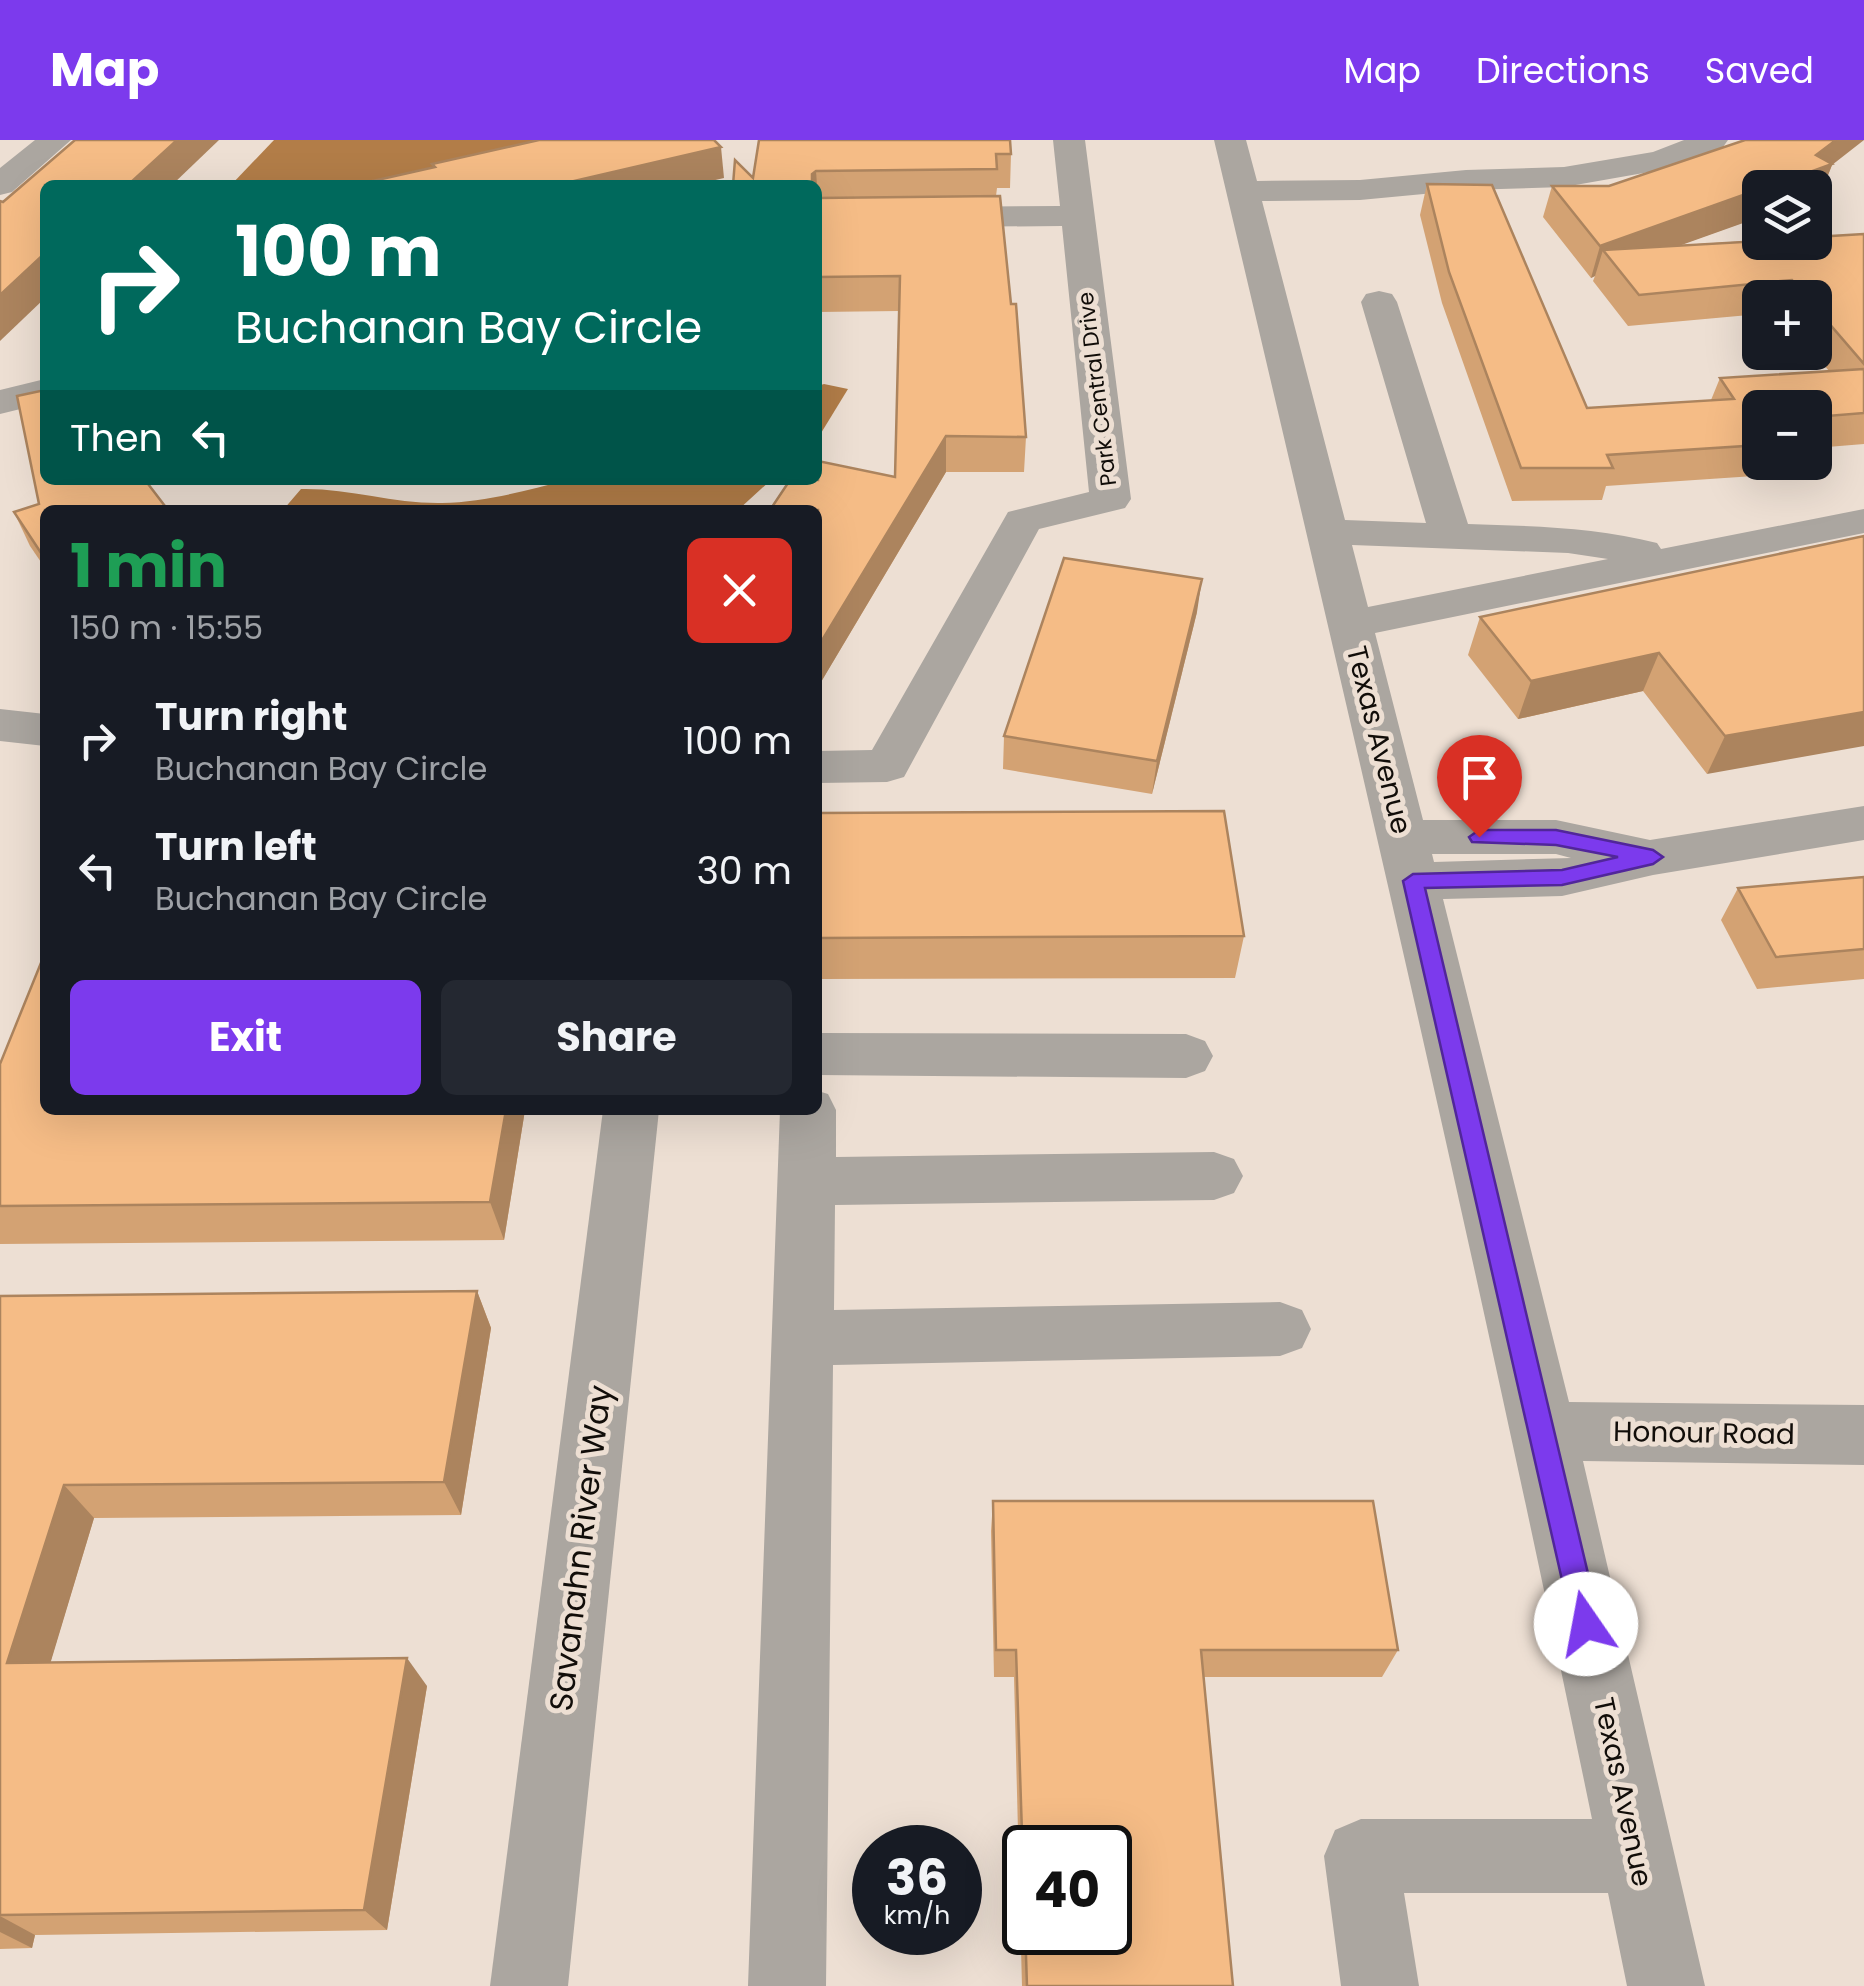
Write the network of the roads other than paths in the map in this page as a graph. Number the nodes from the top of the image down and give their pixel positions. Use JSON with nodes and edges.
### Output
{"nodes":[{"id":1,"x":56,"y":140,"type":"edge"},
{"id":2,"x":1070,"y":140,"type":"edge"},
{"id":3,"x":1712,"y":140,"type":"edge"},
{"id":4,"x":1238,"y":166,"type":"edge"},
{"id":5,"x":0,"y":184,"type":"edge"},
{"id":6,"x":1077,"y":216,"type":"junction"},
{"id":7,"x":822,"y":218,"type":"edge"},
{"id":8,"x":1380,"y":302,"type":"dead end"},
{"id":9,"x":40,"y":391,"type":"edge"},
{"id":10,"x":0,"y":402,"type":"edge"},
{"id":11,"x":1864,"y":521,"type":"edge"},
{"id":12,"x":1327,"y":532,"type":"junction"},
{"id":13,"x":1451,"y":538,"type":"junction"},
{"id":14,"x":1501,"y":539,"type":"junction"},
{"id":15,"x":1675,"y":557,"type":"junction"},
{"id":16,"x":1523,"y":589,"type":"junction"},
{"id":17,"x":1350,"y":624,"type":"junction"},
{"id":18,"x":0,"y":725,"type":"edge"},
{"id":19,"x":40,"y":729,"type":"edge"},
{"id":20,"x":822,"y":767,"type":"edge"},
{"id":21,"x":1864,"y":823,"type":"edge"},
{"id":22,"x":1408,"y":859,"type":"junction"},
{"id":23,"x":822,"y":1054,"type":"edge"},
{"id":24,"x":1186,"y":1056,"type":"dead end"},
{"id":25,"x":629,"y":1115,"type":"edge"},
{"id":26,"x":808,"y":1115,"type":"edge"},
{"id":27,"x":1214,"y":1176,"type":"dead end"},
{"id":28,"x":806,"y":1181,"type":"junction"},
{"id":29,"x":1280,"y":1330,"type":"dead end"},
{"id":30,"x":802,"y":1338,"type":"junction"},
{"id":31,"x":1544,"y":1431,"type":"junction"},
{"id":32,"x":1864,"y":1435,"type":"edge"},
{"id":33,"x":1636,"y":1856,"type":"junction"},
{"id":34,"x":529,"y":1986,"type":"edge"},
{"id":35,"x":787,"y":1986,"type":"edge"},
{"id":36,"x":1380,"y":1986,"type":"edge"},
{"id":37,"x":1666,"y":1986,"type":"edge"}],
"edges":[{"from":1,"to":5,"type":"street"},
{"from":2,"to":6,"type":"street","name":"Park Central Drive"},
{"from":3,"to":4,"type":"street"},
{"from":4,"to":12,"type":"street","name":"Texas Avenue"},
{"from":6,"to":7,"type":"street"},
{"from":6,"to":20,"type":"street","name":"Park Central Drive"},
{"from":8,"to":13,"type":"street"},
{"from":9,"to":10,"type":"street"},
{"from":11,"to":15,"type":"street"},
{"from":12,"to":13,"type":"street"},
{"from":12,"to":17,"type":"street","name":"Texas Avenue"},
{"from":13,"to":14,"type":"street"},
{"from":14,"to":15,"type":"street"},
{"from":14,"to":16,"type":"street"},
{"from":15,"to":16,"type":"street"},
{"from":16,"to":17,"type":"street"},
{"from":17,"to":22,"type":"street","name":"Texas Avenue"},
{"from":18,"to":19,"type":"street"},
{"from":21,"to":22,"type":"street"},
{"from":22,"to":31,"type":"street","name":"Texas Avenue"},
{"from":23,"to":24,"type":"street"},
{"from":25,"to":34,"type":"street","name":"Savanahn River Way"},
{"from":26,"to":28,"type":"street"},
{"from":27,"to":28,"type":"street"},
{"from":28,"to":30,"type":"street"},
{"from":29,"to":30,"type":"street"},
{"from":30,"to":35,"type":"street"},
{"from":31,"to":32,"type":"street","name":"Honour Road"},
{"from":31,"to":33,"type":"street","name":"Texas Avenue"},
{"from":33,"to":36,"type":"street"},
{"from":33,"to":37,"type":"street","name":"Texas Avenue"}]}
